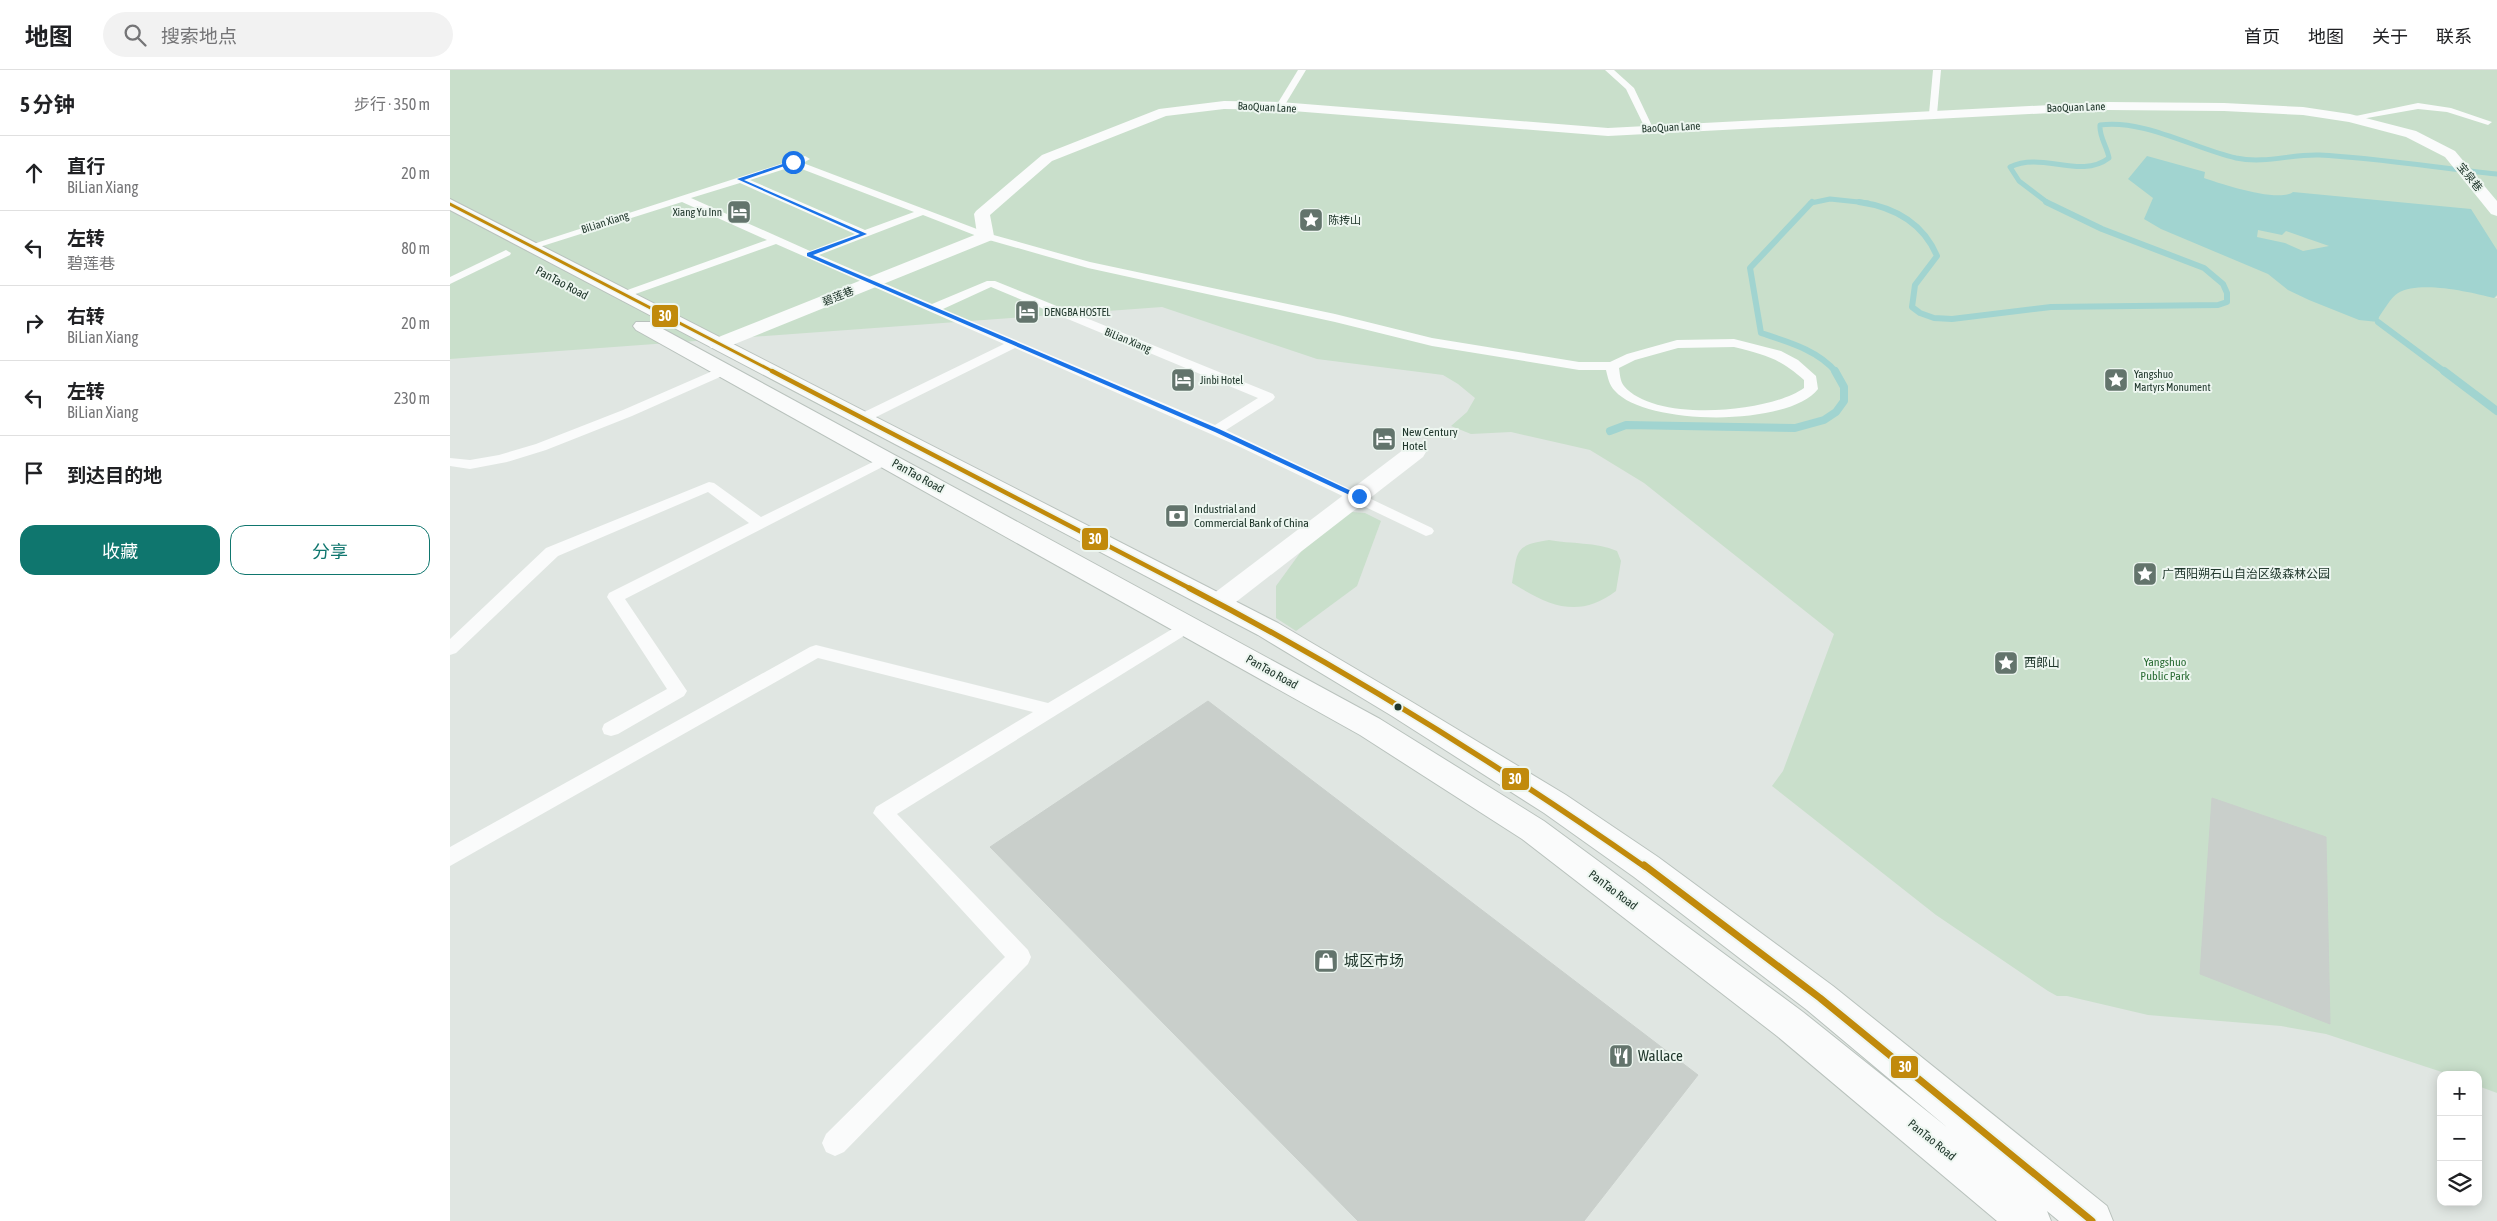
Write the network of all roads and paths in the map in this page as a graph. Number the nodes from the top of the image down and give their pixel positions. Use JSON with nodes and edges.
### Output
{"nodes":[{"id":1,"x":1302,"y":70,"type":"edge"},
{"id":2,"x":1608,"y":70,"type":"edge"},
{"id":3,"x":1937,"y":70,"type":"edge"},
{"id":4,"x":1280,"y":106,"type":"junction"},
{"id":5,"x":1933,"y":114,"type":"junction"},
{"id":6,"x":2350,"y":118,"type":"junction"},
{"id":7,"x":1140,"y":120,"type":"junction"},
{"id":8,"x":1215,"y":120,"type":"dead end"},
{"id":9,"x":1486,"y":122,"type":"junction"},
{"id":10,"x":2488,"y":122,"type":"dead end"},
{"id":11,"x":1318,"y":123,"type":"dead end"},
{"id":12,"x":1649,"y":128,"type":"junction"},
{"id":13,"x":2411,"y":134,"type":"joint"},
{"id":14,"x":809,"y":157,"type":"dead end"},
{"id":15,"x":793,"y":162,"type":"junction"},
{"id":16,"x":740,"y":179,"type":"junction"},
{"id":17,"x":682,"y":198,"type":"junction"},
{"id":18,"x":450,"y":204,"type":"edge"},
{"id":19,"x":2497,"y":211,"type":"edge"},
{"id":20,"x":923,"y":212,"type":"junction"},
{"id":21,"x":450,"y":222,"type":"edge"},
{"id":22,"x":864,"y":234,"type":"junction"},
{"id":23,"x":986,"y":236,"type":"junction"},
{"id":24,"x":776,"y":240,"type":"junction"},
{"id":25,"x":517,"y":250,"type":"junction"},
{"id":26,"x":809,"y":254,"type":"junction"},
{"id":27,"x":450,"y":281,"type":"edge"},
{"id":28,"x":871,"y":282,"type":"junction"},
{"id":29,"x":623,"y":295,"type":"junction"},
{"id":30,"x":932,"y":309,"type":"junction"},
{"id":31,"x":1014,"y":344,"type":"junction"},
{"id":32,"x":721,"y":357,"type":"junction"},
{"id":33,"x":1612,"y":366,"type":"junction"},
{"id":34,"x":862,"y":418,"type":"junction"},
{"id":35,"x":1217,"y":430,"type":"junction"},
{"id":36,"x":1416,"y":452,"type":"dead end"},
{"id":37,"x":887,"y":459,"type":"junction"},
{"id":38,"x":450,"y":462,"type":"edge"},
{"id":39,"x":1359,"y":496,"type":"junction"},
{"id":40,"x":759,"y":523,"type":"junction"},
{"id":41,"x":1426,"y":531,"type":"dead end"},
{"id":42,"x":1218,"y":603,"type":"junction"},
{"id":43,"x":1189,"y":625,"type":"junction"},
{"id":44,"x":450,"y":649,"type":"edge"},
{"id":45,"x":1051,"y":710,"type":"junction"},
{"id":46,"x":611,"y":729,"type":"dead end"},
{"id":47,"x":450,"y":857,"type":"edge"},
{"id":48,"x":835,"y":1142,"type":"dead end"},
{"id":49,"x":2030,"y":1221,"type":"edge"},
{"id":50,"x":2092,"y":1221,"type":"edge"}],
"edges":[{"from":1,"to":4,"type":"lane"},
{"from":2,"to":12,"type":"lane"},
{"from":3,"to":5,"type":"lane"},
{"from":4,"to":7,"type":"main road","name":"BaoQuan Lane"},
{"from":4,"to":9,"type":"main road","name":"BaoQuan Lane"},
{"from":5,"to":6,"type":"main road","name":"BaoQuan Lane"},
{"from":5,"to":12,"type":"main road","name":"BaoQuan Lane"},
{"from":6,"to":10,"type":"lane"},
{"from":6,"to":13,"type":"main road","name":"BaoQuan Lane"},
{"from":7,"to":8,"type":"main road"},
{"from":7,"to":23,"type":"main road","name":"BaoQuan Lane"},
{"from":9,"to":11,"type":"main road"},
{"from":9,"to":12,"type":"main road","name":"BaoQuan Lane"},
{"from":13,"to":19,"type":"main road","name":"宝泉巷"},
{"from":14,"to":15,"type":"lane","name":"BiLian Xiang"},
{"from":15,"to":16,"type":"lane","name":"BiLian Xiang"},
{"from":15,"to":20,"type":"lane"},
{"from":16,"to":17,"type":"lane","name":"BiLian Xiang"},
{"from":16,"to":22,"type":"lane"},
{"from":17,"to":24,"type":"lane"},
{"from":17,"to":25,"type":"lane","name":"BiLian Xiang"},
{"from":18,"to":25,"type":"main road","name":"PanTao Road"},
{"from":20,"to":22,"type":"lane"},
{"from":20,"to":23,"type":"lane"},
{"from":21,"to":25,"type":"main road","name":"PanTao Road"},
{"from":22,"to":26,"type":"lane"},
{"from":23,"to":28,"type":"main road","name":"碧莲巷"},
{"from":23,"to":33,"type":"lane"},
{"from":24,"to":26,"type":"lane"},
{"from":24,"to":29,"type":"lane"},
{"from":25,"to":27,"type":"lane","name":"BiLian Xiang"},
{"from":25,"to":29,"type":"main road","name":"PanTao Road"},
{"from":25,"to":32,"type":"main road","name":"PanTao Road"},
{"from":26,"to":28,"type":"lane"},
{"from":28,"to":30,"type":"lane"},
{"from":28,"to":32,"type":"main road","name":"碧莲巷"},
{"from":29,"to":32,"type":"main road","name":"PanTao Road"},
{"from":30,"to":31,"type":"lane"},
{"from":30,"to":35,"type":"lane","name":"BiLian Xiang"},
{"from":31,"to":34,"type":"lane"},
{"from":31,"to":35,"type":"lane"},
{"from":32,"to":34,"type":"main road","name":"PanTao Road"},
{"from":32,"to":37,"type":"main road","name":"PanTao Road"},
{"from":32,"to":38,"type":"lane"},
{"from":33,"to":33,"type":"lane"},
{"from":34,"to":42,"type":"main road","name":"PanTao Road"},
{"from":35,"to":39,"type":"lane"},
{"from":36,"to":39,"type":"main road"},
{"from":37,"to":40,"type":"lane"},
{"from":37,"to":43,"type":"main road","name":"PanTao Road"},
{"from":39,"to":41,"type":"lane"},
{"from":39,"to":42,"type":"main road"},
{"from":40,"to":44,"type":"lane"},
{"from":40,"to":46,"type":"lane"},
{"from":42,"to":50,"type":"main road","name":"PanTao Road"},
{"from":43,"to":45,"type":"lane"},
{"from":43,"to":49,"type":"main road","name":"PanTao Road"},
{"from":45,"to":47,"type":"lane"},
{"from":45,"to":48,"type":"lane"}]}
